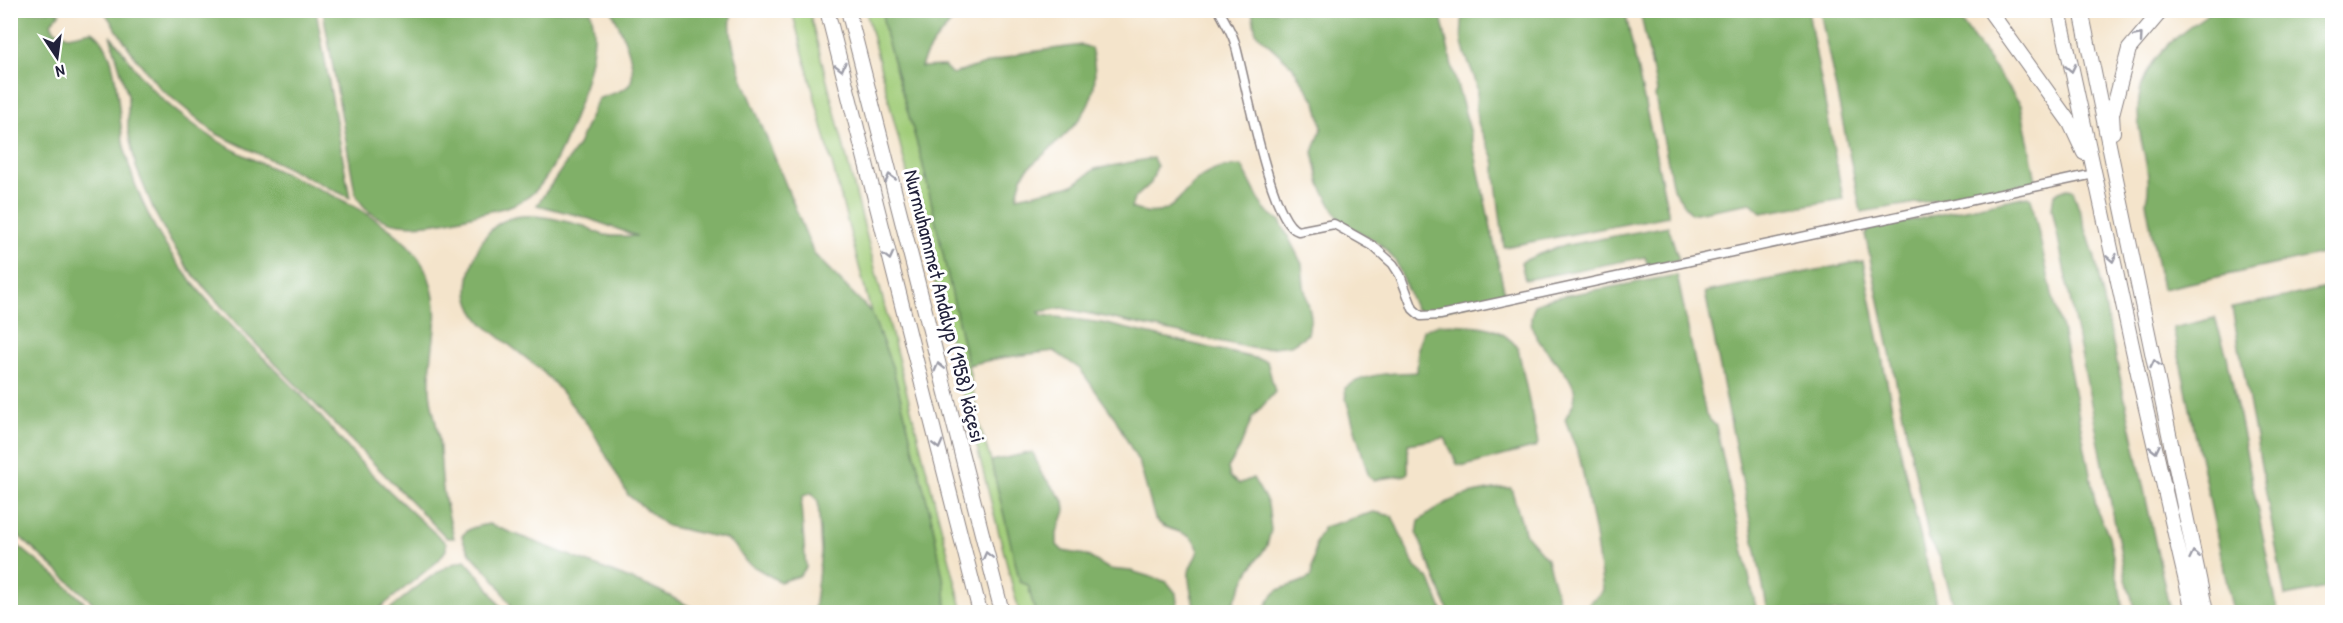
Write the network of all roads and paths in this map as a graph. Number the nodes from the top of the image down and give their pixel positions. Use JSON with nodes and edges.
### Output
{"nodes":[{"id":1,"x":827,"y":10,"type":"edge"},
{"id":2,"x":849,"y":10,"type":"edge"},
{"id":3,"x":1219,"y":10,"type":"edge"},
{"id":4,"x":1989,"y":10,"type":"edge"},
{"id":5,"x":2060,"y":10,"type":"edge"},
{"id":6,"x":2081,"y":10,"type":"edge"},
{"id":7,"x":2162,"y":10,"type":"edge"},
{"id":8,"x":2115,"y":173,"type":"junction"},
{"id":9,"x":2094,"y":174,"type":"junction"},
{"id":10,"x":980,"y":612,"type":"edge"},
{"id":11,"x":1002,"y":612,"type":"edge"},
{"id":12,"x":2193,"y":612,"type":"edge"},
{"id":13,"x":2206,"y":612,"type":"edge"}],
"edges":[{"from":1,"to":10,"type":"main road","name":"Nurmuhammet Andalyp (1958) köçesi","one_way":true},
{"from":11,"to":2,"type":"main road","name":"Nurmuhammet Andalyp (1958) köçesi","one_way":true},
{"from":3,"to":9,"type":"street"},
{"from":4,"to":9,"type":"main road"},
{"from":5,"to":9,"type":"main road","one_way":true},
{"from":6,"to":8,"type":"main road"},
{"from":8,"to":7,"type":"main road","one_way":true},
{"from":13,"to":8,"type":"main road","one_way":true},
{"from":9,"to":12,"type":"main road","one_way":true}]}
